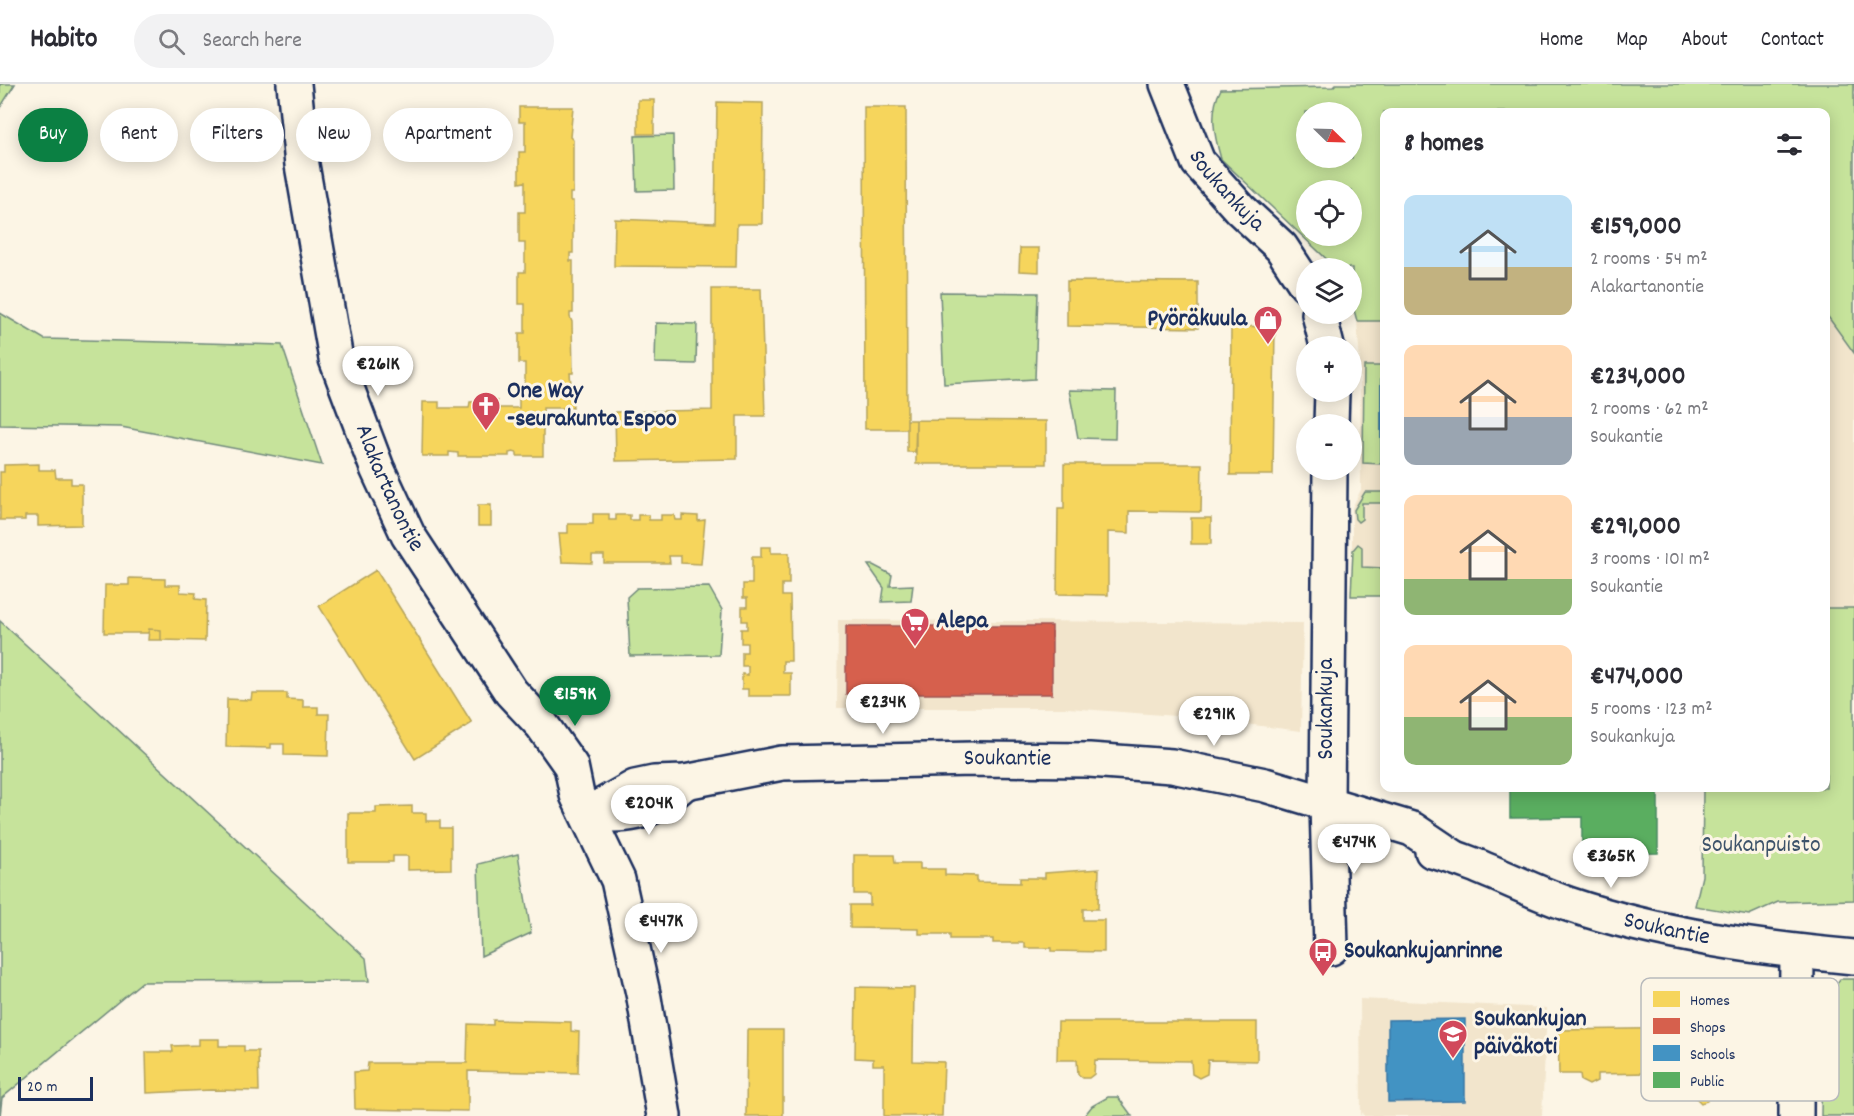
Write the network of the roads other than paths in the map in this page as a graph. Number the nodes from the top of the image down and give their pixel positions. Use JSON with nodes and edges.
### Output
{"nodes":[{"id":1,"x":294,"y":84,"type":"edge"},
{"id":2,"x":1167,"y":84,"type":"edge"},
{"id":3,"x":1296,"y":270,"type":"edge"},
{"id":4,"x":1330,"y":480,"type":"edge"},
{"id":5,"x":582,"y":804,"type":"junction"},
{"id":6,"x":1327,"y":804,"type":"junction"},
{"id":7,"x":1331,"y":948,"type":"dead end"},
{"id":8,"x":1797,"y":952,"type":"junction"},
{"id":9,"x":1854,"y":957,"type":"edge"},
{"id":10,"x":1797,"y":978,"type":"edge"},
{"id":11,"x":1796,"y":1101,"type":"edge"},
{"id":12,"x":664,"y":1116,"type":"edge"},
{"id":13,"x":1796,"y":1116,"type":"edge"}],
"edges":[{"from":1,"to":5,"type":"street","name":"Alakartanontie"},
{"from":2,"to":3,"type":"street","name":"Soukankuja"},
{"from":4,"to":6,"type":"street","name":"Soukankuja"},
{"from":5,"to":6,"type":"street","name":"Soukantie"},
{"from":5,"to":12,"type":"street","name":"Alakartanontie"},
{"from":6,"to":7,"type":"street","name":"Soukankuja"},
{"from":6,"to":8,"type":"street","name":"Soukantie"},
{"from":8,"to":9,"type":"street","name":"Soukantie"},
{"from":8,"to":10,"type":"street"},
{"from":11,"to":13,"type":"street"}]}
